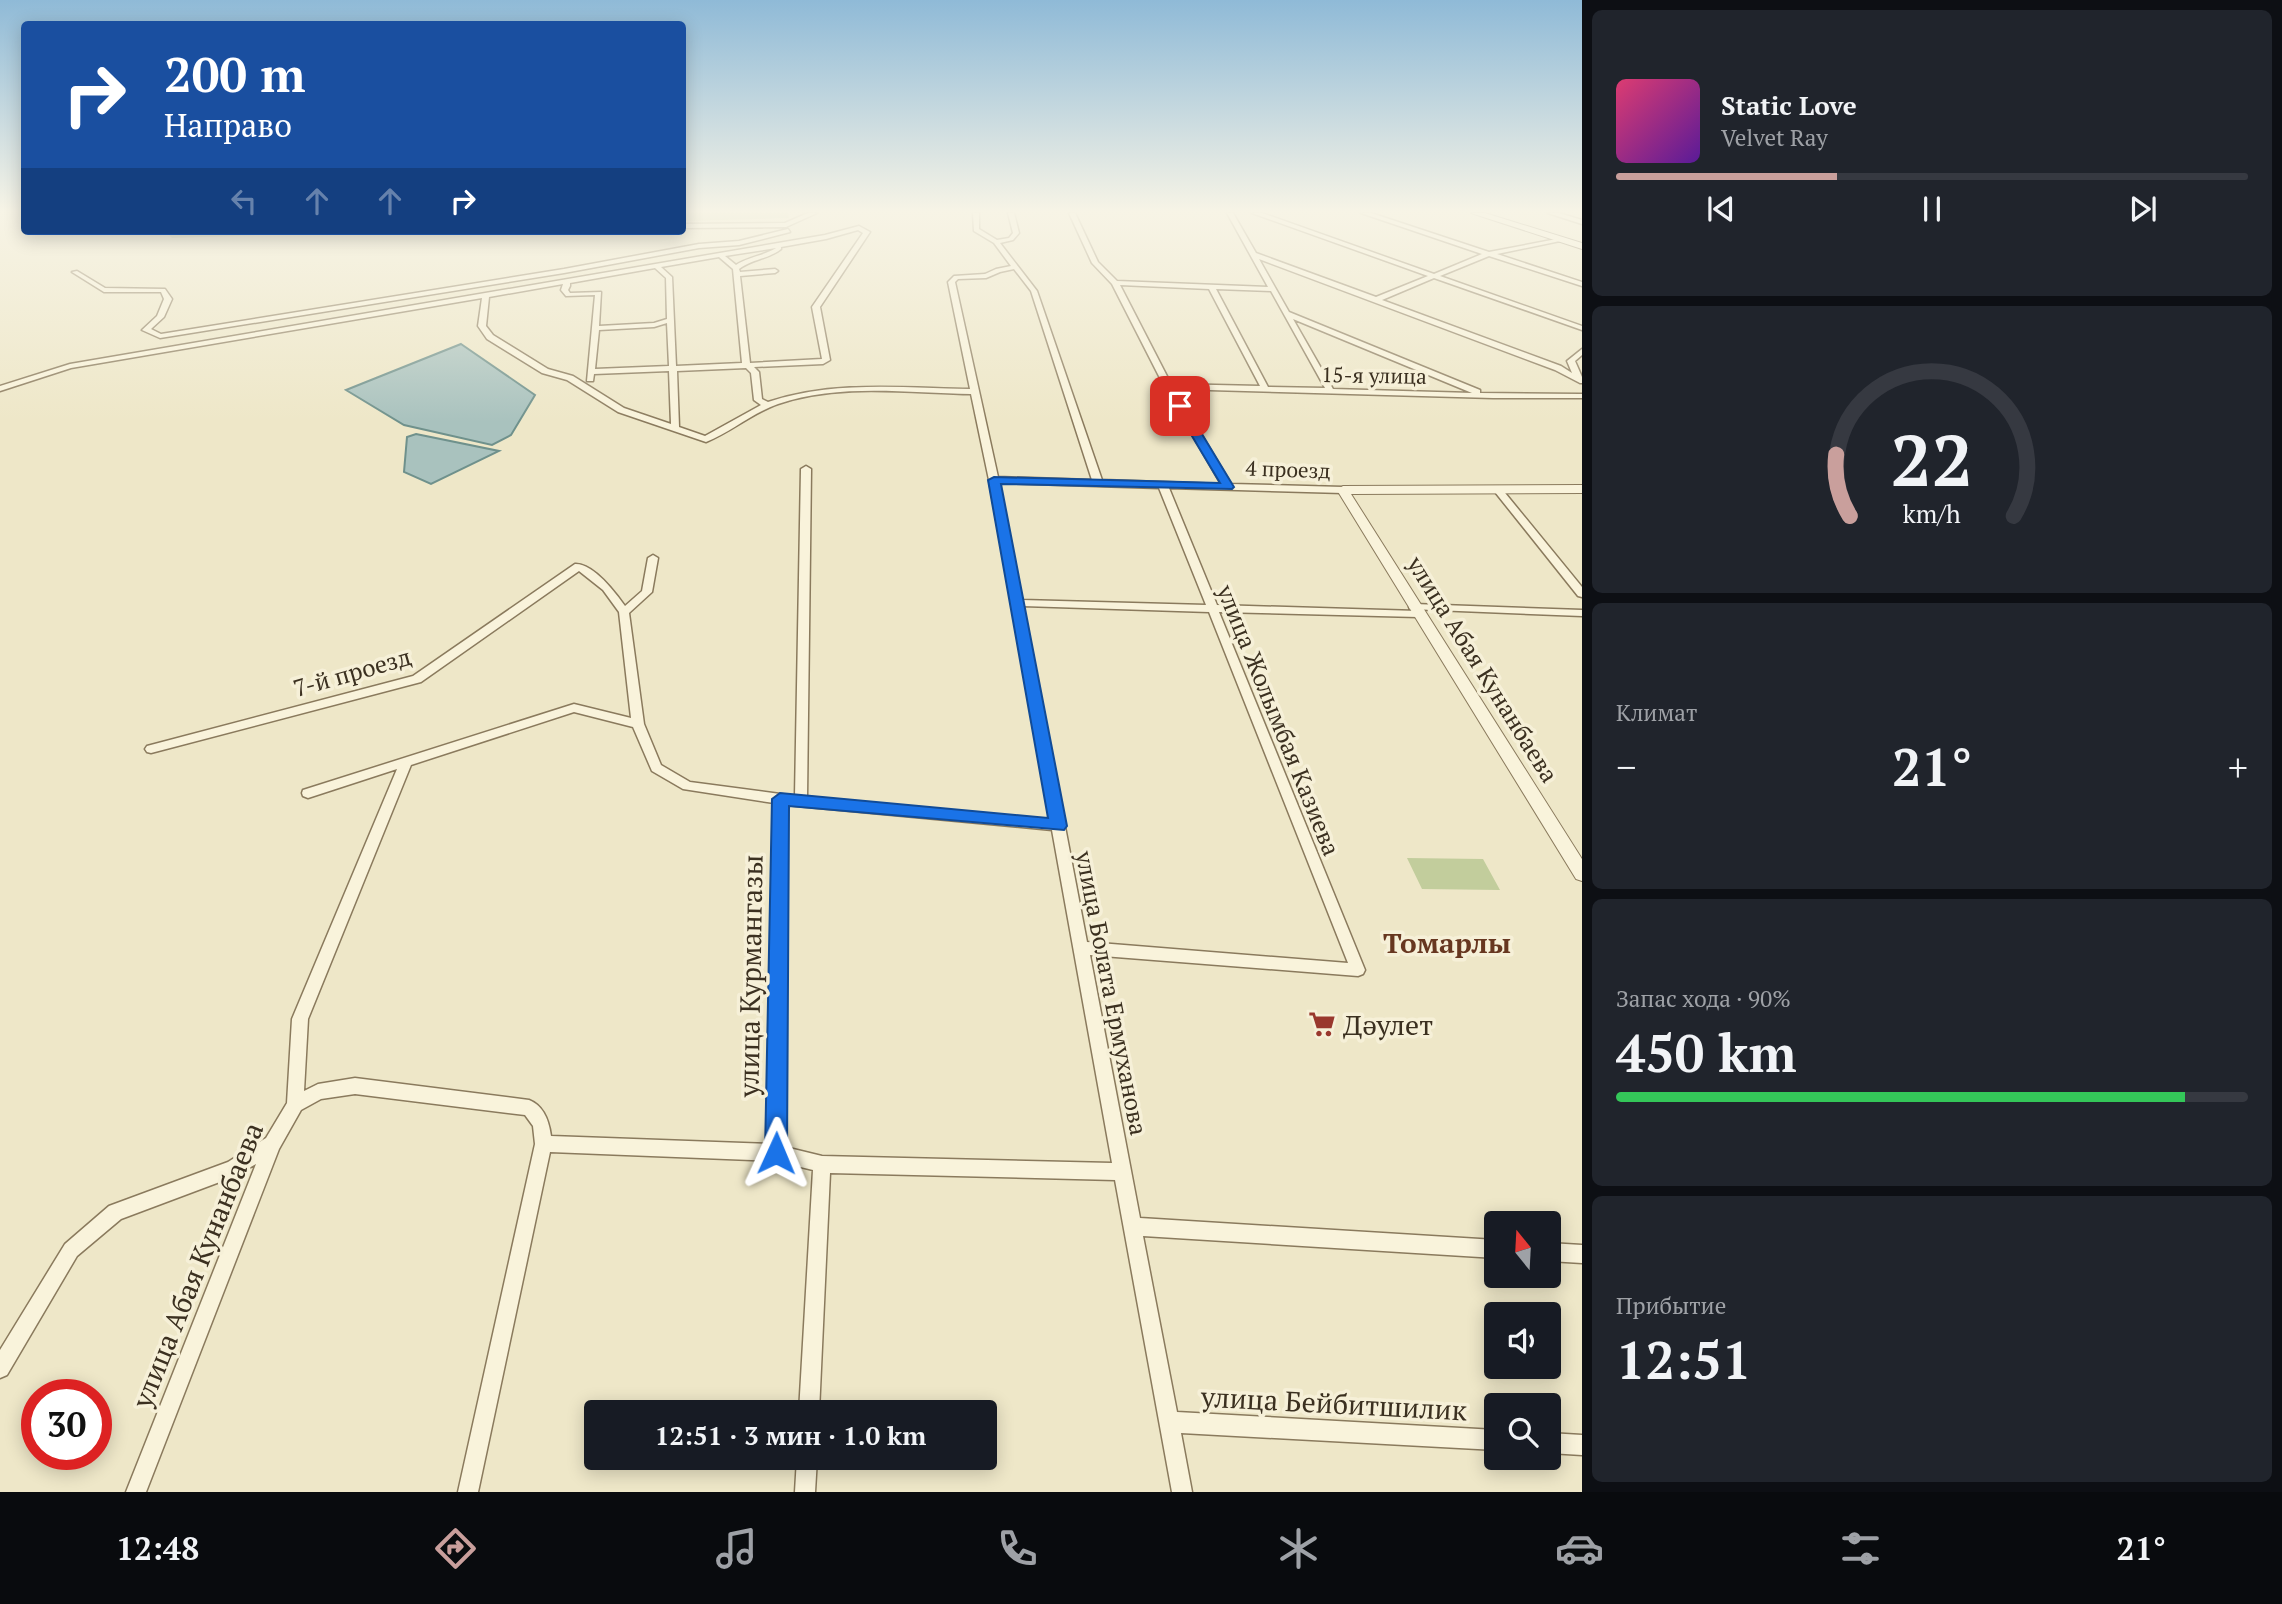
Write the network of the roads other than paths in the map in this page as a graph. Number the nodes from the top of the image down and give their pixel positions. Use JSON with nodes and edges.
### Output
{"nodes":[{"id":1,"x":1115,"y":282,"type":"edge"},
{"id":2,"x":92,"y":283,"type":"edge"},
{"id":3,"x":492,"y":283,"type":"edge"},
{"id":4,"x":557,"y":283,"type":"edge"},
{"id":5,"x":566,"y":283,"type":"edge"},
{"id":6,"x":669,"y":283,"type":"edge"},
{"id":7,"x":737,"y":283,"type":"edge"},
{"id":8,"x":833,"y":283,"type":"edge"},
{"id":9,"x":951,"y":283,"type":"edge"},
{"id":10,"x":1027,"y":283,"type":"edge"},
{"id":11,"x":1130,"y":283,"type":"edge"},
{"id":12,"x":1269,"y":283,"type":"edge"},
{"id":13,"x":1333,"y":283,"type":"edge"},
{"id":14,"x":1416,"y":283,"type":"edge"},
{"id":15,"x":1450,"y":283,"type":"edge"},
{"id":16,"x":1211,"y":286,"type":"junction"},
{"id":17,"x":1273,"y":289,"type":"junction"},
{"id":18,"x":486,"y":295,"type":"junction"},
{"id":19,"x":1378,"y":299,"type":"junction"},
{"id":20,"x":1286,"y":313,"type":"junction"},
{"id":21,"x":671,"y":320,"type":"junction"},
{"id":22,"x":595,"y":328,"type":"junction"},
{"id":23,"x":1582,"y":328,"type":"edge"},
{"id":24,"x":1582,"y":351,"type":"edge"},
{"id":25,"x":750,"y":367,"type":"junction"},
{"id":26,"x":674,"y":370,"type":"junction"},
{"id":27,"x":590,"y":372,"type":"junction"},
{"id":28,"x":1580,"y":380,"type":"junction"},
{"id":29,"x":1168,"y":386,"type":"junction"},
{"id":30,"x":0,"y":390,"type":"edge"},
{"id":31,"x":589,"y":390,"type":"junction"},
{"id":32,"x":1266,"y":390,"type":"junction"},
{"id":33,"x":975,"y":392,"type":"junction"},
{"id":34,"x":1331,"y":392,"type":"junction"},
{"id":35,"x":1487,"y":396,"type":"junction"},
{"id":36,"x":1581,"y":397,"type":"edge"},
{"id":37,"x":768,"y":405,"type":"junction"},
{"id":38,"x":675,"y":428,"type":"junction"},
{"id":39,"x":806,"y":469,"type":"dead end"},
{"id":40,"x":994,"y":480,"type":"junction"},
{"id":41,"x":1098,"y":483,"type":"junction"},
{"id":42,"x":1163,"y":485,"type":"junction"},
{"id":43,"x":1228,"y":487,"type":"junction"},
{"id":44,"x":1582,"y":489,"type":"edge"},
{"id":45,"x":1343,"y":490,"type":"junction"},
{"id":46,"x":1498,"y":490,"type":"junction"},
{"id":47,"x":653,"y":558,"type":"dead end"},
{"id":48,"x":1582,"y":594,"type":"edge"},
{"id":49,"x":1017,"y":603,"type":"junction"},
{"id":50,"x":1210,"y":608,"type":"junction"},
{"id":51,"x":1416,"y":610,"type":"junction"},
{"id":52,"x":624,"y":612,"type":"junction"},
{"id":53,"x":1582,"y":613,"type":"edge"},
{"id":54,"x":638,"y":724,"type":"junction"},
{"id":55,"x":151,"y":749,"type":"dead end"},
{"id":56,"x":406,"y":762,"type":"junction"},
{"id":57,"x":308,"y":793,"type":"dead end"},
{"id":58,"x":780,"y":799,"type":"junction"},
{"id":59,"x":801,"y":802,"type":"junction"},
{"id":60,"x":1058,"y":826,"type":"junction"},
{"id":61,"x":1582,"y":874,"type":"edge"},
{"id":62,"x":1081,"y":948,"type":"junction"},
{"id":63,"x":295,"y":1105,"type":"junction"},
{"id":64,"x":272,"y":1144,"type":"junction"},
{"id":65,"x":543,"y":1144,"type":"junction"},
{"id":66,"x":776,"y":1153,"type":"junction"},
{"id":67,"x":822,"y":1164,"type":"junction"},
{"id":68,"x":1122,"y":1172,"type":"junction"},
{"id":69,"x":1133,"y":1226,"type":"junction"},
{"id":70,"x":1484,"y":1248,"type":"edge"},
{"id":71,"x":1561,"y":1253,"type":"edge"},
{"id":72,"x":1582,"y":1254,"type":"edge"},
{"id":73,"x":0,"y":1367,"type":"edge"},
{"id":74,"x":810,"y":1400,"type":"edge"},
{"id":75,"x":1169,"y":1422,"type":"junction"},
{"id":76,"x":1484,"y":1439,"type":"edge"},
{"id":77,"x":1561,"y":1444,"type":"edge"},
{"id":78,"x":1582,"y":1445,"type":"edge"},
{"id":79,"x":806,"y":1470,"type":"edge"},
{"id":80,"x":136,"y":1492,"type":"edge"},
{"id":81,"x":467,"y":1492,"type":"edge"},
{"id":82,"x":805,"y":1492,"type":"edge"},
{"id":83,"x":1182,"y":1492,"type":"edge"}],
"edges":[{"from":1,"to":29,"type":"street"},
{"from":2,"to":3,"type":"street"},
{"from":4,"to":18,"type":"street"},
{"from":5,"to":22,"type":"street"},
{"from":6,"to":21,"type":"street"},
{"from":7,"to":25,"type":"street"},
{"from":8,"to":25,"type":"street"},
{"from":9,"to":33,"type":"street","name":"улица Болата Ермуханова"},
{"from":10,"to":41,"type":"street"},
{"from":11,"to":16,"type":"street"},
{"from":12,"to":17,"type":"street"},
{"from":13,"to":19,"type":"street"},
{"from":14,"to":19,"type":"street"},
{"from":15,"to":23,"type":"street"},
{"from":16,"to":17,"type":"street"},
{"from":16,"to":32,"type":"street"},
{"from":17,"to":20,"type":"street"},
{"from":18,"to":30,"type":"street"},
{"from":18,"to":31,"type":"street"},
{"from":19,"to":28,"type":"street"},
{"from":20,"to":34,"type":"street"},
{"from":20,"to":35,"type":"street"},
{"from":21,"to":22,"type":"street"},
{"from":21,"to":26,"type":"street"},
{"from":22,"to":27,"type":"street"},
{"from":24,"to":28,"type":"street"},
{"from":25,"to":26,"type":"street"},
{"from":25,"to":37,"type":"street"},
{"from":26,"to":27,"type":"street"},
{"from":26,"to":38,"type":"street"},
{"from":27,"to":31,"type":"street"},
{"from":28,"to":36,"type":"street"},
{"from":29,"to":32,"type":"street","name":"15-я улица"},
{"from":29,"to":43,"type":"street"},
{"from":31,"to":38,"type":"street"},
{"from":32,"to":34,"type":"street","name":"15-я улица"},
{"from":33,"to":37,"type":"street"},
{"from":33,"to":40,"type":"street","name":"улица Болата Ермуханова"},
{"from":34,"to":35,"type":"street","name":"15-я улица"},
{"from":35,"to":36,"type":"street","name":"15-я улица"},
{"from":37,"to":38,"type":"street"},
{"from":39,"to":59,"type":"street"},
{"from":40,"to":41,"type":"street","name":"4 проезд"},
{"from":40,"to":49,"type":"street","name":"улица Болата Ермуханова"},
{"from":41,"to":42,"type":"street","name":"4 проезд"},
{"from":42,"to":43,"type":"street","name":"4 проезд"},
{"from":42,"to":50,"type":"street","name":"улица Жолымбая Казиева"},
{"from":43,"to":45,"type":"street","name":"4 проезд"},
{"from":44,"to":46,"type":"street","name":"4 проезд"},
{"from":45,"to":46,"type":"street","name":"4 проезд"},
{"from":45,"to":51,"type":"street","name":"улица Абая Кунанбаева"},
{"from":46,"to":48,"type":"street"},
{"from":47,"to":52,"type":"street"},
{"from":49,"to":50,"type":"street"},
{"from":49,"to":60,"type":"street","name":"улица Болата Ермуханова"},
{"from":50,"to":51,"type":"street"},
{"from":50,"to":62,"type":"street","name":"улица Жолымбая Казиева"},
{"from":51,"to":53,"type":"street"},
{"from":51,"to":61,"type":"street","name":"улица Абая Кунанбаева"},
{"from":52,"to":54,"type":"street"},
{"from":52,"to":55,"type":"street","name":"7-й проезд"},
{"from":54,"to":56,"type":"street"},
{"from":54,"to":58,"type":"street"},
{"from":56,"to":57,"type":"street"},
{"from":56,"to":63,"type":"street"},
{"from":58,"to":59,"type":"street"},
{"from":58,"to":66,"type":"street","name":"улица Курмангазы"},
{"from":59,"to":60,"type":"street"},
{"from":60,"to":62,"type":"street","name":"улица Болата Ермуханова"},
{"from":62,"to":68,"type":"street","name":"улица Болата Ермуханова"},
{"from":63,"to":64,"type":"street","name":"улица Абая Кунанбаева"},
{"from":63,"to":65,"type":"street","name":"улица Абая Кунанбаева"},
{"from":64,"to":73,"type":"street"},
{"from":64,"to":80,"type":"street","name":"улица Абая Кунанбаева"},
{"from":65,"to":66,"type":"street"},
{"from":65,"to":81,"type":"street"},
{"from":66,"to":67,"type":"street"},
{"from":67,"to":68,"type":"street"},
{"from":67,"to":74,"type":"street"},
{"from":68,"to":69,"type":"street","name":"улица Болата Ермуханова"},
{"from":69,"to":70,"type":"street"},
{"from":69,"to":75,"type":"street","name":"улица Болата Ермуханова"},
{"from":71,"to":72,"type":"street"},
{"from":75,"to":76,"type":"street","name":"улица Бейбитшилик"},
{"from":75,"to":83,"type":"street","name":"улица Болата Ермуханова"},
{"from":77,"to":78,"type":"street"},
{"from":79,"to":82,"type":"street"}]}
